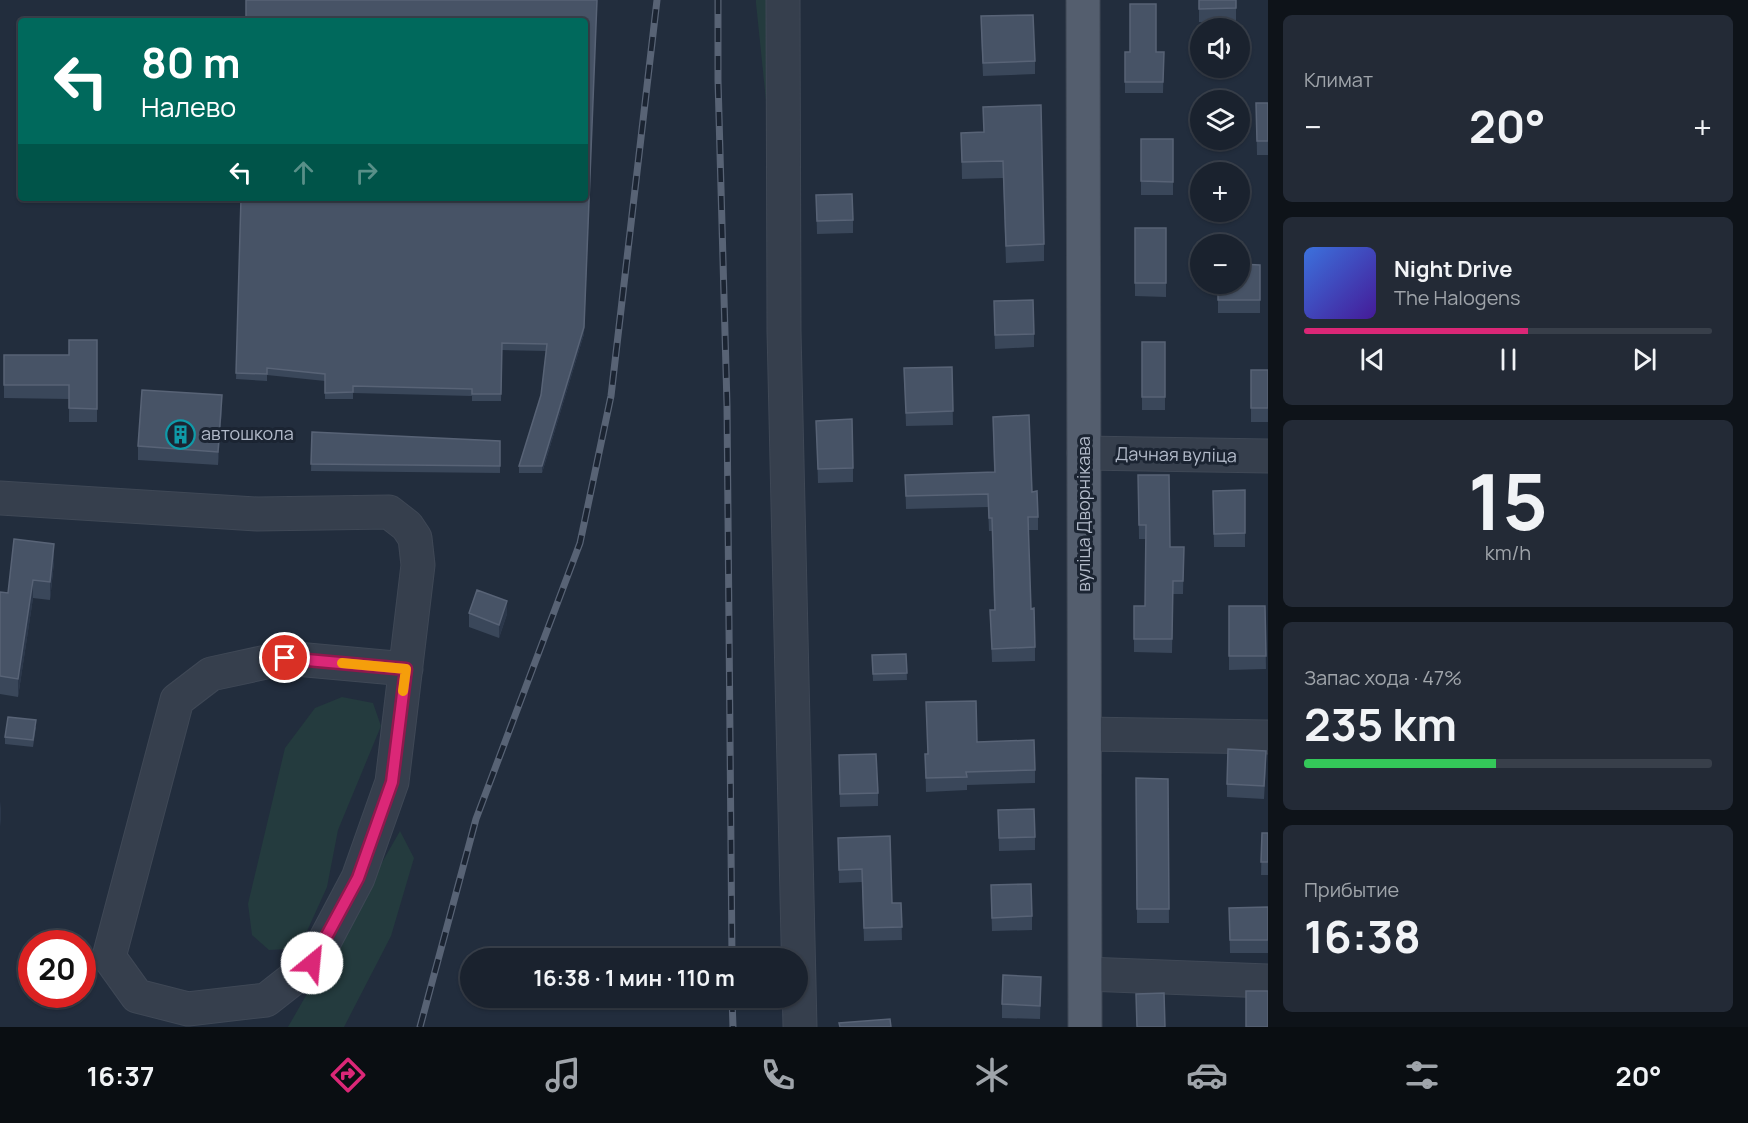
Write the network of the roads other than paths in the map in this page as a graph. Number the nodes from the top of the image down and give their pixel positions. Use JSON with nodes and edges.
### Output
{"nodes":[{"id":1,"x":783,"y":0,"type":"edge"},
{"id":2,"x":1083,"y":0,"type":"edge"},
{"id":3,"x":1084,"y":453,"type":"junction"},
{"id":4,"x":1268,"y":456,"type":"edge"},
{"id":5,"x":0,"y":498,"type":"edge"},
{"id":6,"x":406,"y":669,"type":"junction"},
{"id":7,"x":1085,"y":734,"type":"junction"},
{"id":8,"x":1268,"y":737,"type":"edge"},
{"id":9,"x":1086,"y":974,"type":"junction"},
{"id":10,"x":1268,"y":981,"type":"edge"},
{"id":11,"x":800,"y":1027,"type":"edge"},
{"id":12,"x":1085,"y":1027,"type":"edge"}],
"edges":[{"from":1,"to":11,"type":"street"},
{"from":2,"to":3,"type":"main road","name":"вуліца Дворнікава"},
{"from":3,"to":4,"type":"street","name":"Дачная вуліца"},
{"from":3,"to":7,"type":"main road","name":"вуліца Дворнікава"},
{"from":5,"to":6,"type":"street"},
{"from":6,"to":6,"type":"street"},
{"from":7,"to":8,"type":"street"},
{"from":7,"to":9,"type":"main road","name":"вуліца Дворнікава"},
{"from":9,"to":10,"type":"street"},
{"from":9,"to":12,"type":"main road","name":"вуліца Дворнікава"}]}
